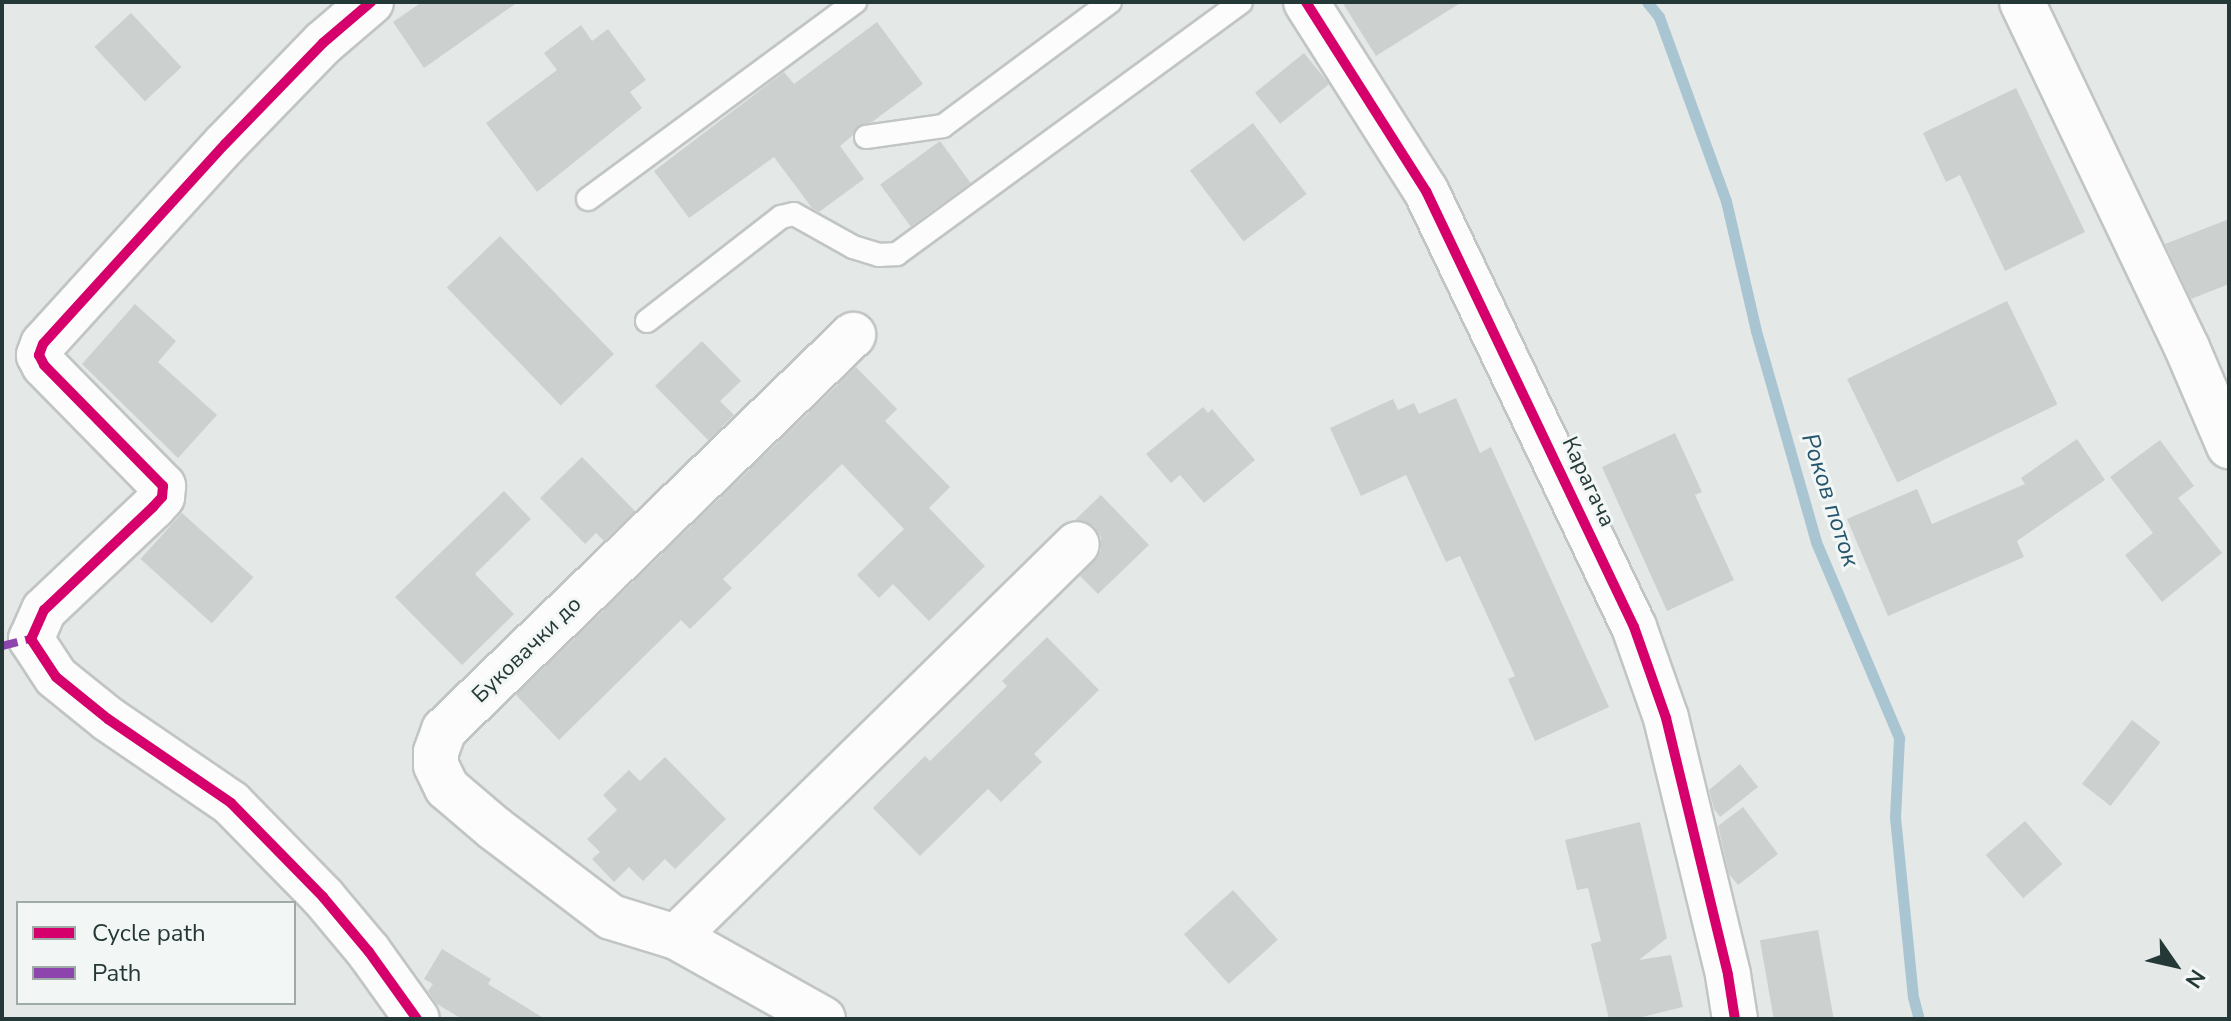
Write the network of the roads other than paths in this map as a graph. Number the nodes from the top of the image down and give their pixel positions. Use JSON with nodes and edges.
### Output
{"nodes":[{"id":1,"x":371,"y":2,"type":"edge"},
{"id":2,"x":855,"y":2,"type":"edge"},
{"id":3,"x":1110,"y":2,"type":"edge"},
{"id":4,"x":1241,"y":2,"type":"edge"},
{"id":5,"x":1306,"y":2,"type":"edge"},
{"id":6,"x":2022,"y":2,"type":"edge"},
{"id":7,"x":866,"y":137,"type":"dead end"},
{"id":8,"x":588,"y":199,"type":"dead end"},
{"id":9,"x":647,"y":321,"type":"dead end"},
{"id":10,"x":853,"y":335,"type":"dead end"},
{"id":11,"x":2229,"y":446,"type":"edge"},
{"id":12,"x":1077,"y":544,"type":"dead end"},
{"id":13,"x":676,"y":937,"type":"junction"},
{"id":14,"x":417,"y":1019,"type":"edge"},
{"id":15,"x":823,"y":1019,"type":"edge"},
{"id":16,"x":1735,"y":1019,"type":"edge"}],
"edges":[{"from":1,"to":14,"type":"street"},
{"from":2,"to":8,"type":"lane"},
{"from":3,"to":7,"type":"lane"},
{"from":4,"to":9,"type":"lane"},
{"from":5,"to":16,"type":"street","name":"Карагача"},
{"from":6,"to":11,"type":"street"},
{"from":10,"to":13,"type":"street","name":"Буковачки до"},
{"from":12,"to":13,"type":"street"},
{"from":13,"to":15,"type":"street","name":"Буковачки до"}]}
